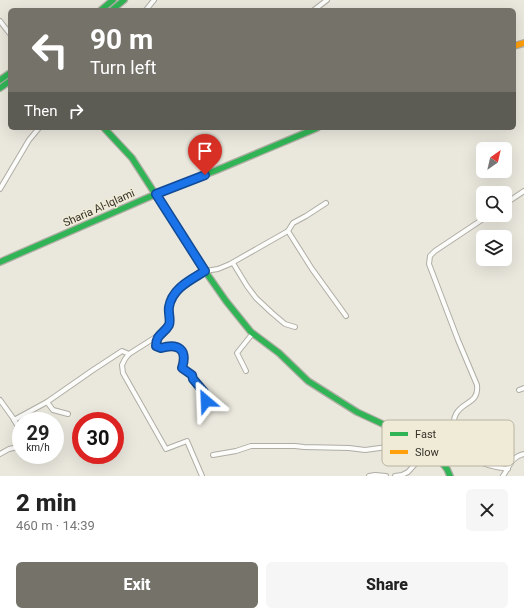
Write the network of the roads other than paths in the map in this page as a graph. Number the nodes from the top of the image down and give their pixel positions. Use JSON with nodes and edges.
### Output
{"nodes":[{"id":1,"x":113,"y":0,"type":"edge"},
{"id":2,"x":124,"y":0,"type":"edge"},
{"id":3,"x":154,"y":0,"type":"edge"},
{"id":4,"x":327,"y":0,"type":"edge"},
{"id":5,"x":103,"y":8,"type":"edge"},
{"id":6,"x":114,"y":8,"type":"edge"},
{"id":7,"x":148,"y":8,"type":"edge"},
{"id":8,"x":317,"y":8,"type":"edge"},
{"id":9,"x":0,"y":21,"type":"edge"},
{"id":10,"x":8,"y":31,"type":"edge"},
{"id":11,"x":37,"y":130,"type":"edge"},
{"id":12,"x":106,"y":130,"type":"edge"},
{"id":13,"x":312,"y":130,"type":"edge"},
{"id":14,"x":0,"y":189,"type":"edge"},
{"id":15,"x":524,"y":191,"type":"edge"},
{"id":16,"x":156,"y":194,"type":"junction"},
{"id":17,"x":512,"y":199,"type":"edge"},
{"id":18,"x":326,"y":203,"type":"dead end"},
{"id":19,"x":478,"y":222,"type":"edge"},
{"id":20,"x":288,"y":231,"type":"junction"},
{"id":21,"x":0,"y":262,"type":"edge"},
{"id":22,"x":233,"y":262,"type":"junction"},
{"id":23,"x":205,"y":271,"type":"junction"},
{"id":24,"x":346,"y":316,"type":"dead end"},
{"id":25,"x":295,"y":327,"type":"dead end"},
{"id":26,"x":253,"y":333,"type":"junction"},
{"id":27,"x":159,"y":335,"type":"junction"},
{"id":28,"x":129,"y":354,"type":"junction"},
{"id":29,"x":246,"y":371,"type":"dead end"},
{"id":30,"x":524,"y":388,"type":"edge"},
{"id":31,"x":519,"y":390,"type":"dead end"},
{"id":32,"x":0,"y":400,"type":"edge"},
{"id":33,"x":47,"y":402,"type":"junction"},
{"id":34,"x":210,"y":405,"type":"dead end"},
{"id":35,"x":29,"y":412,"type":"edge"},
{"id":36,"x":68,"y":414,"type":"dead end"},
{"id":37,"x":12,"y":417,"type":"edge"},
{"id":38,"x":455,"y":420,"type":"edge"},
{"id":39,"x":382,"y":424,"type":"edge"},
{"id":40,"x":12,"y":448,"type":"edge"},
{"id":41,"x":382,"y":448,"type":"edge"},
{"id":42,"x":0,"y":454,"type":"edge"},
{"id":43,"x":524,"y":454,"type":"edge"},
{"id":44,"x":213,"y":455,"type":"dead end"},
{"id":45,"x":514,"y":458,"type":"edge"},
{"id":46,"x":413,"y":466,"type":"edge"},
{"id":47,"x":444,"y":466,"type":"edge"},
{"id":48,"x":490,"y":466,"type":"edge"},
{"id":49,"x":510,"y":466,"type":"edge"},
{"id":50,"x":508,"y":469,"type":"junction"},
{"id":51,"x":202,"y":476,"type":"edge"},
{"id":52,"x":369,"y":476,"type":"edge"},
{"id":53,"x":386,"y":476,"type":"edge"},
{"id":54,"x":395,"y":476,"type":"edge"},
{"id":55,"x":450,"y":476,"type":"edge"},
{"id":56,"x":503,"y":476,"type":"edge"}],
"edges":[{"from":1,"to":5,"type":"street"},
{"from":2,"to":6,"type":"street"},
{"from":3,"to":7,"type":"street"},
{"from":4,"to":8,"type":"street"},
{"from":9,"to":10,"type":"street"},
{"from":11,"to":14,"type":"street"},
{"from":12,"to":16,"type":"street"},
{"from":13,"to":16,"type":"street","name":"Sharia Al-Iqlami"},
{"from":15,"to":17,"type":"street"},
{"from":16,"to":21,"type":"street","name":"Sharia Al-Iqlami"},
{"from":16,"to":23,"type":"street"},
{"from":18,"to":20,"type":"street"},
{"from":19,"to":38,"type":"street"},
{"from":20,"to":22,"type":"street"},
{"from":20,"to":24,"type":"street"},
{"from":22,"to":23,"type":"street"},
{"from":22,"to":25,"type":"street"},
{"from":23,"to":26,"type":"street"},
{"from":23,"to":27,"type":"street"},
{"from":26,"to":29,"type":"street"},
{"from":26,"to":39,"type":"street"},
{"from":27,"to":28,"type":"street"},
{"from":27,"to":34,"type":"street"},
{"from":28,"to":33,"type":"street"},
{"from":28,"to":51,"type":"street"},
{"from":30,"to":31,"type":"street"},
{"from":32,"to":37,"type":"street"},
{"from":33,"to":35,"type":"street"},
{"from":33,"to":36,"type":"street"},
{"from":40,"to":42,"type":"street"},
{"from":41,"to":44,"type":"street"},
{"from":43,"to":45,"type":"street"},
{"from":46,"to":54,"type":"street"},
{"from":47,"to":55,"type":"street"},
{"from":48,"to":50,"type":"street"},
{"from":49,"to":50,"type":"street"},
{"from":50,"to":56,"type":"street"},
{"from":52,"to":53,"type":"street"}]}
